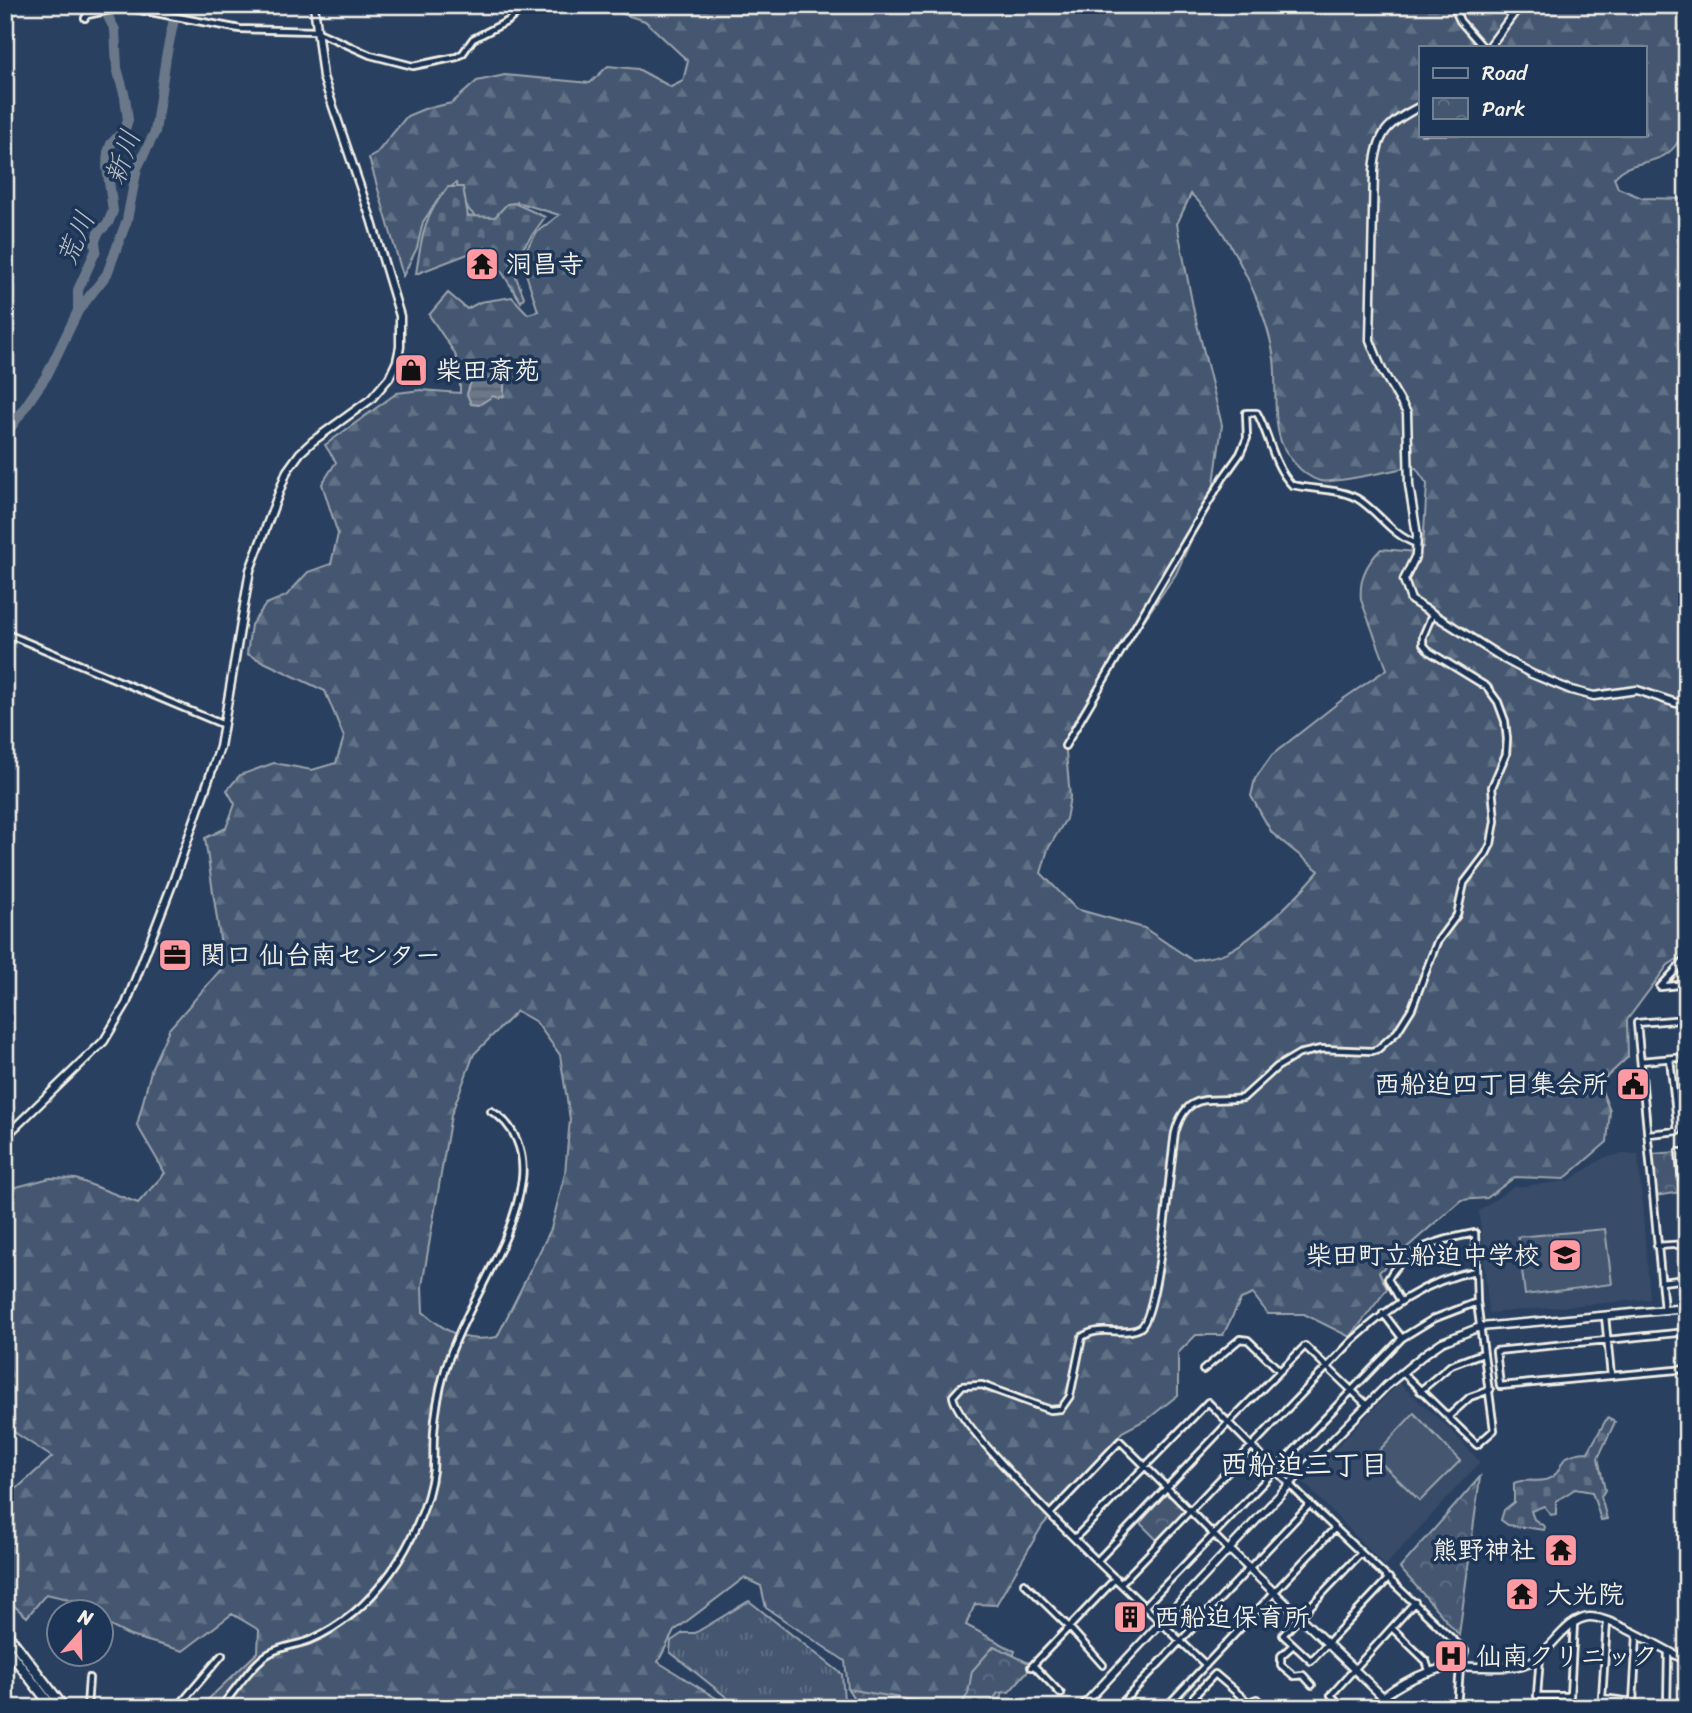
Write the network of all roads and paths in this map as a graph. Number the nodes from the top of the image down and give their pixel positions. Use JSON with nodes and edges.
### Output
{"nodes":[{"id":1,"x":314,"y":5,"type":"edge"},
{"id":2,"x":526,"y":5,"type":"edge"},
{"id":3,"x":1453,"y":5,"type":"edge"},
{"id":4,"x":1520,"y":5,"type":"edge"},
{"id":5,"x":123,"y":6,"type":"edge"},
{"id":6,"x":86,"y":16,"type":"dead end"},
{"id":7,"x":316,"y":31,"type":"junction"},
{"id":8,"x":1482,"y":46,"type":"edge"},
{"id":9,"x":1490,"y":46,"type":"edge"},
{"id":10,"x":1419,"y":107,"type":"edge"},
{"id":11,"x":1416,"y":544,"type":"junction"},
{"id":12,"x":1432,"y":615,"type":"junction"},
{"id":13,"x":5,"y":633,"type":"edge"},
{"id":14,"x":1687,"y":704,"type":"edge"},
{"id":15,"x":224,"y":725,"type":"junction"},
{"id":16,"x":1065,"y":746,"type":"dead end"},
{"id":17,"x":1687,"y":958,"type":"edge"},
{"id":18,"x":1687,"y":984,"type":"edge"},
{"id":19,"x":1687,"y":1019,"type":"edge"},
{"id":20,"x":1687,"y":1057,"type":"edge"},
{"id":21,"x":1670,"y":1059,"type":"junction"},
{"id":22,"x":1641,"y":1061,"type":"junction"},
{"id":23,"x":491,"y":1111,"type":"dead end"},
{"id":24,"x":1648,"y":1134,"type":"junction"},
{"id":25,"x":5,"y":1137,"type":"edge"},
{"id":26,"x":1687,"y":1152,"type":"edge"},
{"id":27,"x":1687,"y":1234,"type":"edge"},
{"id":28,"x":1687,"y":1244,"type":"edge"},
{"id":29,"x":1657,"y":1245,"type":"junction"},
{"id":30,"x":1475,"y":1271,"type":"junction"},
{"id":31,"x":1687,"y":1279,"type":"edge"},
{"id":32,"x":1661,"y":1282,"type":"junction"},
{"id":33,"x":1400,"y":1300,"type":"junction"},
{"id":34,"x":1477,"y":1302,"type":"junction"},
{"id":35,"x":1687,"y":1308,"type":"edge"},
{"id":36,"x":1664,"y":1311,"type":"junction"},
{"id":37,"x":1382,"y":1313,"type":"junction"},
{"id":38,"x":1605,"y":1316,"type":"junction"},
{"id":39,"x":1480,"y":1327,"type":"junction"},
{"id":40,"x":1687,"y":1332,"type":"edge"},
{"id":41,"x":1402,"y":1338,"type":"junction"},
{"id":42,"x":1607,"y":1341,"type":"junction"},
{"id":43,"x":1483,"y":1353,"type":"junction"},
{"id":44,"x":1328,"y":1367,"type":"junction"},
{"id":45,"x":1687,"y":1369,"type":"edge"},
{"id":46,"x":1203,"y":1370,"type":"dead end"},
{"id":47,"x":1280,"y":1371,"type":"junction"},
{"id":48,"x":1403,"y":1373,"type":"junction"},
{"id":49,"x":1611,"y":1376,"type":"junction"},
{"id":50,"x":1352,"y":1389,"type":"junction"},
{"id":51,"x":1490,"y":1390,"type":"junction"},
{"id":52,"x":1420,"y":1391,"type":"junction"},
{"id":53,"x":1368,"y":1406,"type":"junction"},
{"id":54,"x":1448,"y":1417,"type":"junction"},
{"id":55,"x":1229,"y":1422,"type":"junction"},
{"id":56,"x":1252,"y":1446,"type":"junction"},
{"id":57,"x":1144,"y":1466,"type":"junction"},
{"id":58,"x":1275,"y":1469,"type":"junction"},
{"id":59,"x":1290,"y":1484,"type":"junction"},
{"id":60,"x":1167,"y":1489,"type":"junction"},
{"id":61,"x":1310,"y":1504,"type":"junction"},
{"id":62,"x":1190,"y":1512,"type":"junction"},
{"id":63,"x":1050,"y":1514,"type":"junction"},
{"id":64,"x":1335,"y":1528,"type":"junction"},
{"id":65,"x":1213,"y":1534,"type":"junction"},
{"id":66,"x":1075,"y":1538,"type":"junction"},
{"id":67,"x":1230,"y":1550,"type":"junction"},
{"id":68,"x":1361,"y":1553,"type":"junction"},
{"id":69,"x":1098,"y":1560,"type":"junction"},
{"id":70,"x":1248,"y":1568,"type":"junction"},
{"id":71,"x":1116,"y":1578,"type":"junction"},
{"id":72,"x":1389,"y":1578,"type":"junction"},
{"id":73,"x":1024,"y":1583,"type":"dead end"},
{"id":74,"x":1121,"y":1583,"type":"junction"},
{"id":75,"x":1275,"y":1594,"type":"junction"},
{"id":76,"x":1415,"y":1602,"type":"junction"},
{"id":77,"x":1145,"y":1606,"type":"junction"},
{"id":78,"x":1300,"y":1618,"type":"junction"},
{"id":79,"x":1607,"y":1621,"type":"junction"},
{"id":80,"x":1161,"y":1622,"type":"junction"},
{"id":81,"x":1574,"y":1623,"type":"junction"},
{"id":82,"x":1069,"y":1628,"type":"junction"},
{"id":83,"x":1393,"y":1629,"type":"junction"},
{"id":84,"x":5,"y":1631,"type":"edge"},
{"id":85,"x":1637,"y":1635,"type":"junction"},
{"id":86,"x":1180,"y":1640,"type":"junction"},
{"id":87,"x":1293,"y":1644,"type":"junction"},
{"id":88,"x":1327,"y":1644,"type":"junction"},
{"id":89,"x":5,"y":1646,"type":"edge"},
{"id":90,"x":1668,"y":1652,"type":"junction"},
{"id":91,"x":222,"y":1655,"type":"dead end"},
{"id":92,"x":1540,"y":1656,"type":"junction"},
{"id":93,"x":1687,"y":1661,"type":"edge"},
{"id":94,"x":1103,"y":1665,"type":"dead end"},
{"id":95,"x":1206,"y":1665,"type":"junction"},
{"id":96,"x":1460,"y":1667,"type":"junction"},
{"id":97,"x":1354,"y":1670,"type":"junction"},
{"id":98,"x":1430,"y":1673,"type":"junction"},
{"id":99,"x":89,"y":1678,"type":"dead end"},
{"id":100,"x":1312,"y":1685,"type":"dead end"},
{"id":101,"x":1061,"y":1694,"type":"dead end"},
{"id":102,"x":1382,"y":1696,"type":"junction"},
{"id":103,"x":1089,"y":1699,"type":"junction"},
{"id":104,"x":53,"y":1708,"type":"edge"},
{"id":105,"x":64,"y":1708,"type":"edge"},
{"id":106,"x":87,"y":1708,"type":"edge"},
{"id":107,"x":177,"y":1708,"type":"edge"},
{"id":108,"x":220,"y":1708,"type":"edge"},
{"id":109,"x":1081,"y":1708,"type":"edge"},
{"id":110,"x":1098,"y":1708,"type":"edge"},
{"id":111,"x":1117,"y":1708,"type":"edge"},
{"id":112,"x":1166,"y":1708,"type":"edge"},
{"id":113,"x":1205,"y":1708,"type":"edge"},
{"id":114,"x":1263,"y":1708,"type":"edge"},
{"id":115,"x":1343,"y":1708,"type":"edge"},
{"id":116,"x":1370,"y":1708,"type":"edge"},
{"id":117,"x":1457,"y":1708,"type":"edge"},
{"id":118,"x":1667,"y":1708,"type":"edge"}],
"edges":[{"from":1,"to":7,"type":"street"},
{"from":2,"to":7,"type":"street"},
{"from":3,"to":8,"type":"street"},
{"from":4,"to":9,"type":"street"},
{"from":5,"to":6,"type":"street"},
{"from":5,"to":7,"type":"street"},
{"from":7,"to":15,"type":"street"},
{"from":10,"to":11,"type":"street"},
{"from":11,"to":12,"type":"street"},
{"from":11,"to":16,"type":"street"},
{"from":12,"to":14,"type":"street"},
{"from":12,"to":63,"type":"street"},
{"from":13,"to":15,"type":"street"},
{"from":15,"to":25,"type":"street"},
{"from":17,"to":18,"type":"street"},
{"from":19,"to":22,"type":"street"},
{"from":20,"to":21,"type":"street"},
{"from":21,"to":22,"type":"street"},
{"from":21,"to":24,"type":"street"},
{"from":22,"to":24,"type":"street"},
{"from":23,"to":108,"type":"street"},
{"from":24,"to":29,"type":"street"},
{"from":26,"to":27,"type":"street"},
{"from":28,"to":29,"type":"street"},
{"from":29,"to":32,"type":"street"},
{"from":30,"to":33,"type":"street"},
{"from":30,"to":33,"type":"street"},
{"from":30,"to":34,"type":"street"},
{"from":31,"to":32,"type":"street"},
{"from":32,"to":36,"type":"street"},
{"from":33,"to":37,"type":"street"},
{"from":34,"to":39,"type":"street"},
{"from":34,"to":41,"type":"street"},
{"from":35,"to":36,"type":"street"},
{"from":36,"to":38,"type":"street"},
{"from":37,"to":41,"type":"street"},
{"from":37,"to":44,"type":"street"},
{"from":38,"to":39,"type":"street"},
{"from":38,"to":42,"type":"street"},
{"from":39,"to":43,"type":"street"},
{"from":39,"to":48,"type":"street"},
{"from":40,"to":42,"type":"street"},
{"from":41,"to":50,"type":"street"},
{"from":42,"to":49,"type":"street"},
{"from":42,"to":49,"type":"street"},
{"from":43,"to":51,"type":"street"},
{"from":43,"to":52,"type":"street"},
{"from":44,"to":47,"type":"street"},
{"from":44,"to":50,"type":"street"},
{"from":44,"to":56,"type":"street"},
{"from":45,"to":49,"type":"street"},
{"from":46,"to":47,"type":"street"},
{"from":47,"to":55,"type":"street"},
{"from":48,"to":52,"type":"street"},
{"from":48,"to":53,"type":"street"},
{"from":50,"to":53,"type":"street"},
{"from":50,"to":58,"type":"street"},
{"from":51,"to":54,"type":"street"},
{"from":51,"to":54,"type":"street"},
{"from":52,"to":54,"type":"street"},
{"from":53,"to":59,"type":"street"},
{"from":55,"to":56,"type":"street"},
{"from":55,"to":57,"type":"street"},
{"from":55,"to":60,"type":"street"},
{"from":56,"to":58,"type":"street"},
{"from":56,"to":62,"type":"street"},
{"from":57,"to":60,"type":"street"},
{"from":57,"to":63,"type":"street"},
{"from":57,"to":66,"type":"street"},
{"from":58,"to":59,"type":"street"},
{"from":58,"to":65,"type":"street"},
{"from":59,"to":61,"type":"street"},
{"from":59,"to":67,"type":"street"},
{"from":60,"to":62,"type":"street"},
{"from":60,"to":69,"type":"street"},
{"from":61,"to":64,"type":"street"},
{"from":61,"to":70,"type":"street"},
{"from":62,"to":65,"type":"street"},
{"from":62,"to":74,"type":"street"},
{"from":63,"to":66,"type":"street"},
{"from":64,"to":68,"type":"street"},
{"from":64,"to":75,"type":"street"},
{"from":65,"to":67,"type":"street"},
{"from":65,"to":77,"type":"street"},
{"from":66,"to":69,"type":"street"},
{"from":67,"to":70,"type":"street"},
{"from":67,"to":80,"type":"street"},
{"from":68,"to":72,"type":"street"},
{"from":68,"to":78,"type":"street"},
{"from":69,"to":71,"type":"street"},
{"from":70,"to":75,"type":"street"},
{"from":70,"to":86,"type":"street"},
{"from":71,"to":74,"type":"street"},
{"from":71,"to":82,"type":"street"},
{"from":72,"to":76,"type":"street"},
{"from":72,"to":88,"type":"street"},
{"from":73,"to":82,"type":"street"},
{"from":74,"to":77,"type":"street"},
{"from":75,"to":78,"type":"street"},
{"from":75,"to":95,"type":"street"},
{"from":76,"to":83,"type":"street"},
{"from":76,"to":96,"type":"street"},
{"from":77,"to":80,"type":"street"},
{"from":78,"to":87,"type":"street"},
{"from":78,"to":88,"type":"street"},
{"from":79,"to":81,"type":"street"},
{"from":79,"to":85,"type":"street"},
{"from":79,"to":85,"type":"street"},
{"from":80,"to":86,"type":"street"},
{"from":80,"to":103,"type":"street"},
{"from":81,"to":92,"type":"street"},
{"from":81,"to":92,"type":"street"},
{"from":82,"to":94,"type":"street"},
{"from":82,"to":101,"type":"street"},
{"from":83,"to":97,"type":"street"},
{"from":83,"to":98,"type":"street"},
{"from":84,"to":105,"type":"highway"},
{"from":85,"to":90,"type":"street"},
{"from":86,"to":95,"type":"street"},
{"from":86,"to":111,"type":"street"},
{"from":87,"to":88,"type":"street"},
{"from":87,"to":100,"type":"street"},
{"from":88,"to":97,"type":"street"},
{"from":89,"to":104,"type":"highway"},
{"from":90,"to":93,"type":"street"},
{"from":90,"to":118,"type":"street"},
{"from":91,"to":107,"type":"street"},
{"from":92,"to":96,"type":"street"},
{"from":95,"to":112,"type":"street"},
{"from":96,"to":98,"type":"street"},
{"from":96,"to":117,"type":"street"},
{"from":97,"to":102,"type":"street"},
{"from":97,"to":115,"type":"street"},
{"from":98,"to":102,"type":"street"},
{"from":99,"to":106,"type":"street"},
{"from":102,"to":116,"type":"street"},
{"from":103,"to":109,"type":"street"},
{"from":103,"to":110,"type":"street"},
{"from":113,"to":114,"type":"street"}]}
